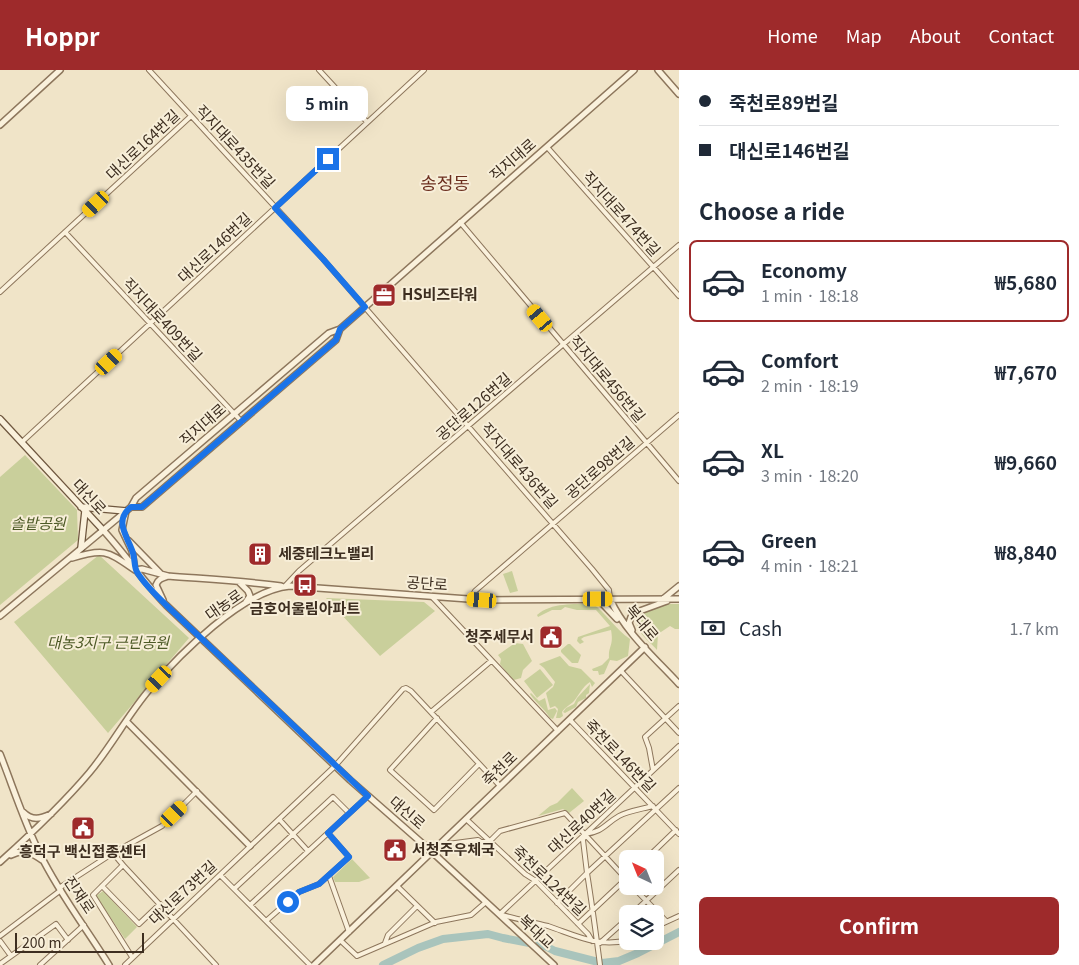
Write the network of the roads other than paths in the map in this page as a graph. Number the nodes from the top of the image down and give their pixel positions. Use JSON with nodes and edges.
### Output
{"nodes":[{"id":1,"x":60,"y":70,"type":"edge"},
{"id":2,"x":149,"y":70,"type":"edge"},
{"id":3,"x":319,"y":70,"type":"edge"},
{"id":4,"x":424,"y":70,"type":"edge"},
{"id":5,"x":634,"y":70,"type":"edge"},
{"id":6,"x":658,"y":70,"type":"edge"},
{"id":7,"x":679,"y":94,"type":"edge"},
{"id":8,"x":191,"y":116,"type":"junction"},
{"id":9,"x":367,"y":122,"type":"junction"},
{"id":10,"x":0,"y":125,"type":"edge"},
{"id":11,"x":547,"y":147,"type":"junction"},
{"id":12,"x":275,"y":208,"type":"junction"},
{"id":13,"x":460,"y":222,"type":"junction"},
{"id":14,"x":65,"y":232,"type":"junction"},
{"id":15,"x":679,"y":245,"type":"edge"},
{"id":16,"x":654,"y":267,"type":"junction"},
{"id":17,"x":0,"y":292,"type":"edge"},
{"id":18,"x":679,"y":296,"type":"edge"},
{"id":19,"x":365,"y":307,"type":"junction"},
{"id":20,"x":150,"y":324,"type":"junction"},
{"id":21,"x":340,"y":329,"type":"junction"},
{"id":22,"x":563,"y":345,"type":"junction"},
{"id":23,"x":234,"y":415,"type":"junction"},
{"id":24,"x":679,"y":415,"type":"edge"},
{"id":25,"x":0,"y":419,"type":"edge"},
{"id":26,"x":242,"y":422,"type":"junction"},
{"id":27,"x":469,"y":426,"type":"junction"},
{"id":28,"x":22,"y":442,"type":"junction"},
{"id":29,"x":646,"y":444,"type":"junction"},
{"id":30,"x":679,"y":481,"type":"edge"},
{"id":31,"x":83,"y":509,"type":"junction"},
{"id":32,"x":128,"y":509,"type":"junction"},
{"id":33,"x":554,"y":524,"type":"junction"},
{"id":34,"x":103,"y":530,"type":"junction"},
{"id":35,"x":124,"y":536,"type":"junction"},
{"id":36,"x":81,"y":548,"type":"junction"},
{"id":37,"x":67,"y":560,"type":"junction"},
{"id":38,"x":135,"y":570,"type":"junction"},
{"id":39,"x":160,"y":573,"type":"junction"},
{"id":40,"x":168,"y":576,"type":"junction"},
{"id":41,"x":239,"y":583,"type":"junction"},
{"id":42,"x":679,"y":586,"type":"edge"},
{"id":43,"x":284,"y":587,"type":"junction"},
{"id":44,"x":432,"y":597,"type":"junction"},
{"id":45,"x":470,"y":599,"type":"junction"},
{"id":46,"x":598,"y":599,"type":"junction"},
{"id":47,"x":610,"y":599,"type":"junction"},
{"id":48,"x":663,"y":599,"type":"junction"},
{"id":49,"x":676,"y":599,"type":"edge"},
{"id":50,"x":245,"y":604,"type":"junction"},
{"id":51,"x":166,"y":605,"type":"junction"},
{"id":52,"x":0,"y":616,"type":"edge"},
{"id":53,"x":634,"y":636,"type":"junction"},
{"id":54,"x":201,"y":637,"type":"junction"},
{"id":55,"x":645,"y":647,"type":"junction"},
{"id":56,"x":491,"y":660,"type":"junction"},
{"id":57,"x":621,"y":671,"type":"junction"},
{"id":58,"x":679,"y":684,"type":"edge"},
{"id":59,"x":679,"y":706,"type":"edge"},
{"id":60,"x":431,"y":712,"type":"junction"},
{"id":61,"x":437,"y":718,"type":"junction"},
{"id":62,"x":665,"y":718,"type":"junction"},
{"id":63,"x":570,"y":720,"type":"junction"},
{"id":64,"x":127,"y":722,"type":"junction"},
{"id":65,"x":558,"y":731,"type":"junction"},
{"id":66,"x":679,"y":733,"type":"edge"},
{"id":67,"x":679,"y":746,"type":"edge"},
{"id":68,"x":0,"y":754,"type":"edge"},
{"id":69,"x":479,"y":764,"type":"junction"},
{"id":70,"x":335,"y":766,"type":"junction"},
{"id":71,"x":652,"y":771,"type":"junction"},
{"id":72,"x":500,"y":786,"type":"junction"},
{"id":73,"x":635,"y":788,"type":"junction"},
{"id":74,"x":679,"y":788,"type":"edge"},
{"id":75,"x":197,"y":791,"type":"junction"},
{"id":76,"x":368,"y":796,"type":"junction"},
{"id":77,"x":654,"y":808,"type":"junction"},
{"id":78,"x":22,"y":811,"type":"junction"},
{"id":79,"x":54,"y":813,"type":"junction"},
{"id":80,"x":349,"y":813,"type":"junction"},
{"id":81,"x":279,"y":819,"type":"junction"},
{"id":82,"x":466,"y":820,"type":"junction"},
{"id":83,"x":677,"y":832,"type":"edge"},
{"id":84,"x":328,"y":833,"type":"junction"},
{"id":85,"x":30,"y":834,"type":"junction"},
{"id":86,"x":585,"y":834,"type":"junction"},
{"id":87,"x":293,"y":835,"type":"junction"},
{"id":88,"x":490,"y":841,"type":"junction"},
{"id":89,"x":438,"y":845,"type":"junction"},
{"id":90,"x":250,"y":846,"type":"junction"},
{"id":91,"x":431,"y":850,"type":"junction"},
{"id":92,"x":656,"y":850,"type":"edge"},
{"id":93,"x":308,"y":852,"type":"junction"},
{"id":94,"x":113,"y":853,"type":"junction"},
{"id":95,"x":6,"y":857,"type":"junction"},
{"id":96,"x":605,"y":858,"type":"junction"},
{"id":97,"x":43,"y":861,"type":"junction"},
{"id":98,"x":0,"y":862,"type":"edge"},
{"id":99,"x":123,"y":865,"type":"junction"},
{"id":100,"x":619,"y":871,"type":"edge"},
{"id":101,"x":677,"y":872,"type":"edge"},
{"id":102,"x":587,"y":874,"type":"junction"},
{"id":103,"x":220,"y":875,"type":"junction"},
{"id":104,"x":329,"y":876,"type":"junction"},
{"id":105,"x":679,"y":878,"type":"edge"},
{"id":106,"x":536,"y":881,"type":"junction"},
{"id":107,"x":102,"y":886,"type":"junction"},
{"id":108,"x":396,"y":886,"type":"junction"},
{"id":109,"x":619,"y":886,"type":"edge"},
{"id":110,"x":60,"y":889,"type":"junction"},
{"id":111,"x":234,"y":889,"type":"junction"},
{"id":112,"x":641,"y":895,"type":"edge"},
{"id":113,"x":646,"y":900,"type":"junction"},
{"id":114,"x":486,"y":902,"type":"junction"},
{"id":115,"x":557,"y":903,"type":"junction"},
{"id":116,"x":160,"y":904,"type":"junction"},
{"id":117,"x":250,"y":905,"type":"junction"},
{"id":118,"x":641,"y":905,"type":"edge"},
{"id":119,"x":417,"y":906,"type":"junction"},
{"id":120,"x":593,"y":909,"type":"junction"},
{"id":121,"x":501,"y":915,"type":"junction"},
{"id":122,"x":679,"y":916,"type":"edge"},
{"id":123,"x":173,"y":919,"type":"junction"},
{"id":124,"x":266,"y":921,"type":"junction"},
{"id":125,"x":666,"y":921,"type":"joint"},
{"id":126,"x":435,"y":923,"type":"junction"},
{"id":127,"x":578,"y":924,"type":"junction"},
{"id":128,"x":84,"y":925,"type":"junction"},
{"id":129,"x":619,"y":925,"type":"edge"},
{"id":130,"x":349,"y":932,"type":"junction"},
{"id":131,"x":0,"y":936,"type":"edge"},
{"id":132,"x":68,"y":940,"type":"junction"},
{"id":133,"x":340,"y":940,"type":"junction"},
{"id":134,"x":0,"y":941,"type":"edge"},
{"id":135,"x":619,"y":942,"type":"edge"},
{"id":136,"x":385,"y":943,"type":"junction"},
{"id":137,"x":596,"y":943,"type":"junction"},
{"id":138,"x":11,"y":956,"type":"junction"},
{"id":139,"x":132,"y":957,"type":"junction"},
{"id":140,"x":212,"y":961,"type":"junction"},
{"id":141,"x":0,"y":964,"type":"edge"},
{"id":142,"x":40,"y":965,"type":"edge"},
{"id":143,"x":109,"y":965,"type":"edge"},
{"id":144,"x":125,"y":965,"type":"edge"},
{"id":145,"x":208,"y":965,"type":"edge"},
{"id":146,"x":216,"y":965,"type":"edge"},
{"id":147,"x":310,"y":965,"type":"edge"},
{"id":148,"x":314,"y":965,"type":"edge"},
{"id":149,"x":554,"y":965,"type":"edge"},
{"id":150,"x":600,"y":965,"type":"edge"}],
"edges":[{"from":1,"to":10,"type":"street"},
{"from":2,"to":8,"type":"street","name":"직지대로435번길"},
{"from":3,"to":9,"type":"street"},
{"from":4,"to":9,"type":"street","name":"대신로146번길"},
{"from":5,"to":11,"type":"street","name":"직지대로"},
{"from":6,"to":7,"type":"street"},
{"from":8,"to":12,"type":"street","name":"직지대로435번길"},
{"from":8,"to":14,"type":"street","name":"대신로164번길"},
{"from":9,"to":12,"type":"street","name":"대신로146번길"},
{"from":11,"to":13,"type":"street","name":"직지대로"},
{"from":11,"to":16,"type":"street","name":"직지대로474번길"},
{"from":12,"to":19,"type":"street","name":"직지대로435번길"},
{"from":12,"to":20,"type":"street","name":"대신로146번길"},
{"from":13,"to":19,"type":"street","name":"직지대로"},
{"from":13,"to":22,"type":"street","name":"직지대로456번길"},
{"from":14,"to":17,"type":"street","name":"대신로164번길"},
{"from":14,"to":20,"type":"street","name":"직지대로409번길"},
{"from":15,"to":16,"type":"street","name":"공단로126번길"},
{"from":16,"to":18,"type":"street","name":"직지대로474번길"},
{"from":16,"to":22,"type":"street","name":"공단로126번길"},
{"from":19,"to":21,"type":"street","name":"직지대로"},
{"from":19,"to":27,"type":"street","name":"직지대로436번길"},
{"from":20,"to":23,"type":"street","name":"직지대로409번길"},
{"from":20,"to":28,"type":"street","name":"대신로146번길"},
{"from":21,"to":23,"type":"street","name":"직지대로"},
{"from":21,"to":26,"type":"street","name":"직지대로"},
{"from":22,"to":27,"type":"street","name":"공단로126번길"},
{"from":22,"to":29,"type":"street","name":"직지대로456번길"},
{"from":23,"to":26,"type":"street","name":"직지대로409번길"},
{"from":23,"to":32,"type":"street","name":"직지대로"},
{"from":24,"to":29,"type":"street","name":"공단로98번길"},
{"from":25,"to":28,"type":"main road","name":"대신로"},
{"from":26,"to":32,"type":"street","name":"직지대로"},
{"from":27,"to":33,"type":"street","name":"직지대로436번길"},
{"from":27,"to":43,"type":"street","name":"공단로126번길"},
{"from":28,"to":31,"type":"main road","name":"대신로"},
{"from":29,"to":30,"type":"street","name":"직지대로456번길"},
{"from":29,"to":33,"type":"street","name":"공단로98번길"},
{"from":31,"to":32,"type":"main road"},
{"from":31,"to":34,"type":"main road","name":"대신로"},
{"from":31,"to":36,"type":"main road"},
{"from":32,"to":34,"type":"street","name":"직지대로"},
{"from":32,"to":35,"type":"street"},
{"from":33,"to":45,"type":"street","name":"공단로98번길"},
{"from":33,"to":47,"type":"street","name":"직지대로436번길"},
{"from":34,"to":36,"type":"street","name":"직지대로"},
{"from":34,"to":38,"type":"street","name":"대신로"},
{"from":35,"to":38,"type":"street"},
{"from":35,"to":39,"type":"street"},
{"from":36,"to":37,"type":"street","name":"직지대로"},
{"from":37,"to":38,"type":"street"},
{"from":37,"to":52,"type":"street","name":"직지대로"},
{"from":38,"to":39,"type":"street"},
{"from":38,"to":51,"type":"street","name":"대신로"},
{"from":39,"to":40,"type":"street","name":"공단로"},
{"from":40,"to":41,"type":"street","name":"공단로"},
{"from":40,"to":51,"type":"street"},
{"from":41,"to":43,"type":"street","name":"공단로"},
{"from":41,"to":50,"type":"street"},
{"from":42,"to":48,"type":"street"},
{"from":43,"to":44,"type":"street","name":"공단로"},
{"from":43,"to":50,"type":"street","name":"대농로"},
{"from":44,"to":45,"type":"street","name":"공단로"},
{"from":44,"to":56,"type":"street"},
{"from":45,"to":46,"type":"street","name":"공단로"},
{"from":46,"to":47,"type":"street","name":"공단로"},
{"from":46,"to":53,"type":"street"},
{"from":47,"to":48,"type":"street","name":"공단로"},
{"from":47,"to":53,"type":"street","name":"복대로"},
{"from":48,"to":49,"type":"street","name":"공단로"},
{"from":49,"to":53,"type":"street"},
{"from":50,"to":54,"type":"street","name":"대농로"},
{"from":51,"to":54,"type":"street","name":"대신로"},
{"from":53,"to":55,"type":"street","name":"복대로"},
{"from":54,"to":64,"type":"street","name":"대농로"},
{"from":54,"to":70,"type":"street","name":"대신로"},
{"from":55,"to":57,"type":"street","name":"죽천로"},
{"from":55,"to":58,"type":"street","name":"복대로"},
{"from":56,"to":60,"type":"street"},
{"from":56,"to":65,"type":"street"},
{"from":57,"to":62,"type":"street"},
{"from":57,"to":63,"type":"street","name":"죽천로"},
{"from":59,"to":62,"type":"street"},
{"from":60,"to":61,"type":"street"},
{"from":60,"to":70,"type":"street","name":"대신로73번길"},
{"from":61,"to":69,"type":"street"},
{"from":61,"to":69,"type":"street"},
{"from":62,"to":66,"type":"street"},
{"from":62,"to":71,"type":"street"},
{"from":63,"to":65,"type":"street","name":"죽천로"},
{"from":63,"to":73,"type":"street","name":"죽천로146번길"},
{"from":64,"to":75,"type":"street"},
{"from":64,"to":79,"type":"street","name":"대농로"},
{"from":65,"to":72,"type":"street","name":"죽천로"},
{"from":67,"to":71,"type":"street","name":"대신로40번길"},
{"from":68,"to":78,"type":"street","name":"진재로"},
{"from":69,"to":72,"type":"street"},
{"from":70,"to":76,"type":"street","name":"대신로"},
{"from":70,"to":81,"type":"street","name":"대신로73번길"},
{"from":71,"to":73,"type":"street","name":"대신로40번길"},
{"from":72,"to":82,"type":"street","name":"죽천로"},
{"from":73,"to":77,"type":"street","name":"죽천로146번길"},
{"from":73,"to":86,"type":"street","name":"대신로40번길"},
{"from":74,"to":77,"type":"street"},
{"from":75,"to":90,"type":"street"},
{"from":75,"to":94,"type":"street"},
{"from":76,"to":80,"type":"street"},
{"from":76,"to":91,"type":"street","name":"대신로"},
{"from":77,"to":83,"type":"street","name":"죽천로146번길"},
{"from":77,"to":86,"type":"street"},
{"from":77,"to":96,"type":"street"},
{"from":78,"to":79,"type":"street"},
{"from":78,"to":85,"type":"street","name":"진재로"},
{"from":79,"to":85,"type":"street","name":"대농로"},
{"from":80,"to":84,"type":"street"},
{"from":80,"to":87,"type":"street"},
{"from":81,"to":87,"type":"street"},
{"from":81,"to":90,"type":"street","name":"대신로73번길"},
{"from":82,"to":88,"type":"street","name":"죽천로124번길"},
{"from":82,"to":89,"type":"street","name":"죽천로"},
{"from":83,"to":92,"type":"street","name":"죽천로146번길"},
{"from":84,"to":93,"type":"street"},
{"from":84,"to":104,"type":"street"},
{"from":85,"to":95,"type":"street","name":"대농로"},
{"from":85,"to":97,"type":"street","name":"진재로"},
{"from":86,"to":88,"type":"street"},
{"from":86,"to":96,"type":"street"},
{"from":86,"to":102,"type":"street"},
{"from":86,"to":106,"type":"street","name":"대신로40번길"},
{"from":87,"to":93,"type":"street"},
{"from":87,"to":111,"type":"street"},
{"from":88,"to":89,"type":"street"},
{"from":88,"to":106,"type":"street","name":"죽천로124번길"},
{"from":89,"to":91,"type":"street","name":"죽천로"},
{"from":90,"to":103,"type":"street","name":"대신로73번길"},
{"from":91,"to":108,"type":"street","name":"죽천로"},
{"from":91,"to":114,"type":"street","name":"대신로"},
{"from":93,"to":117,"type":"street"},
{"from":94,"to":99,"type":"street"},
{"from":94,"to":110,"type":"street"},
{"from":95,"to":97,"type":"street"},
{"from":95,"to":98,"type":"street","name":"대농로"},
{"from":96,"to":100,"type":"street"},
{"from":96,"to":102,"type":"street"},
{"from":97,"to":110,"type":"street","name":"진재로"},
{"from":99,"to":107,"type":"street"},
{"from":99,"to":116,"type":"street"},
{"from":101,"to":105,"type":"street"},
{"from":101,"to":113,"type":"street"},
{"from":102,"to":115,"type":"street"},
{"from":102,"to":120,"type":"street"},
{"from":103,"to":111,"type":"street"},
{"from":103,"to":123,"type":"street","name":"대신로73번길"},
{"from":104,"to":124,"type":"street"},
{"from":104,"to":130,"type":"street"},
{"from":106,"to":115,"type":"street","name":"죽천로124번길"},
{"from":106,"to":121,"type":"street","name":"대신로40번길"},
{"from":107,"to":116,"type":"street"},
{"from":107,"to":139,"type":"street"},
{"from":108,"to":119,"type":"street"},
{"from":108,"to":130,"type":"street","name":"죽천로"},
{"from":109,"to":120,"type":"street"},
{"from":110,"to":128,"type":"street","name":"진재로"},
{"from":110,"to":131,"type":"street"},
{"from":111,"to":117,"type":"street"},
{"from":112,"to":113,"type":"street"},
{"from":113,"to":118,"type":"street"},
{"from":113,"to":125,"type":"street"},
{"from":114,"to":121,"type":"street","name":"대신로"},
{"from":114,"to":126,"type":"street"},
{"from":115,"to":127,"type":"street","name":"죽천로124번길"},
{"from":116,"to":123,"type":"street"},
{"from":117,"to":124,"type":"street"},
{"from":119,"to":126,"type":"street"},
{"from":119,"to":136,"type":"street"},
{"from":120,"to":127,"type":"street"},
{"from":120,"to":137,"type":"street"},
{"from":121,"to":137,"type":"street"},
{"from":121,"to":149,"type":"street","name":"복대교"},
{"from":122,"to":125,"type":"street"},
{"from":123,"to":139,"type":"street","name":"대신로73번길"},
{"from":123,"to":140,"type":"street"},
{"from":124,"to":147,"type":"street"},
{"from":126,"to":136,"type":"street"},
{"from":127,"to":137,"type":"street","name":"죽천로124번길"},
{"from":128,"to":132,"type":"street"},
{"from":128,"to":143,"type":"street","name":"진재로"},
{"from":129,"to":137,"type":"street"},
{"from":130,"to":133,"type":"street","name":"죽천로"},
{"from":132,"to":138,"type":"street"},
{"from":132,"to":142,"type":"street"},
{"from":133,"to":136,"type":"street"},
{"from":133,"to":148,"type":"street","name":"죽천로"},
{"from":134,"to":138,"type":"street"},
{"from":135,"to":137,"type":"street"},
{"from":137,"to":150,"type":"street"},
{"from":138,"to":141,"type":"street"},
{"from":139,"to":144,"type":"street","name":"대신로73번길"},
{"from":140,"to":145,"type":"street"},
{"from":140,"to":146,"type":"street"}]}
